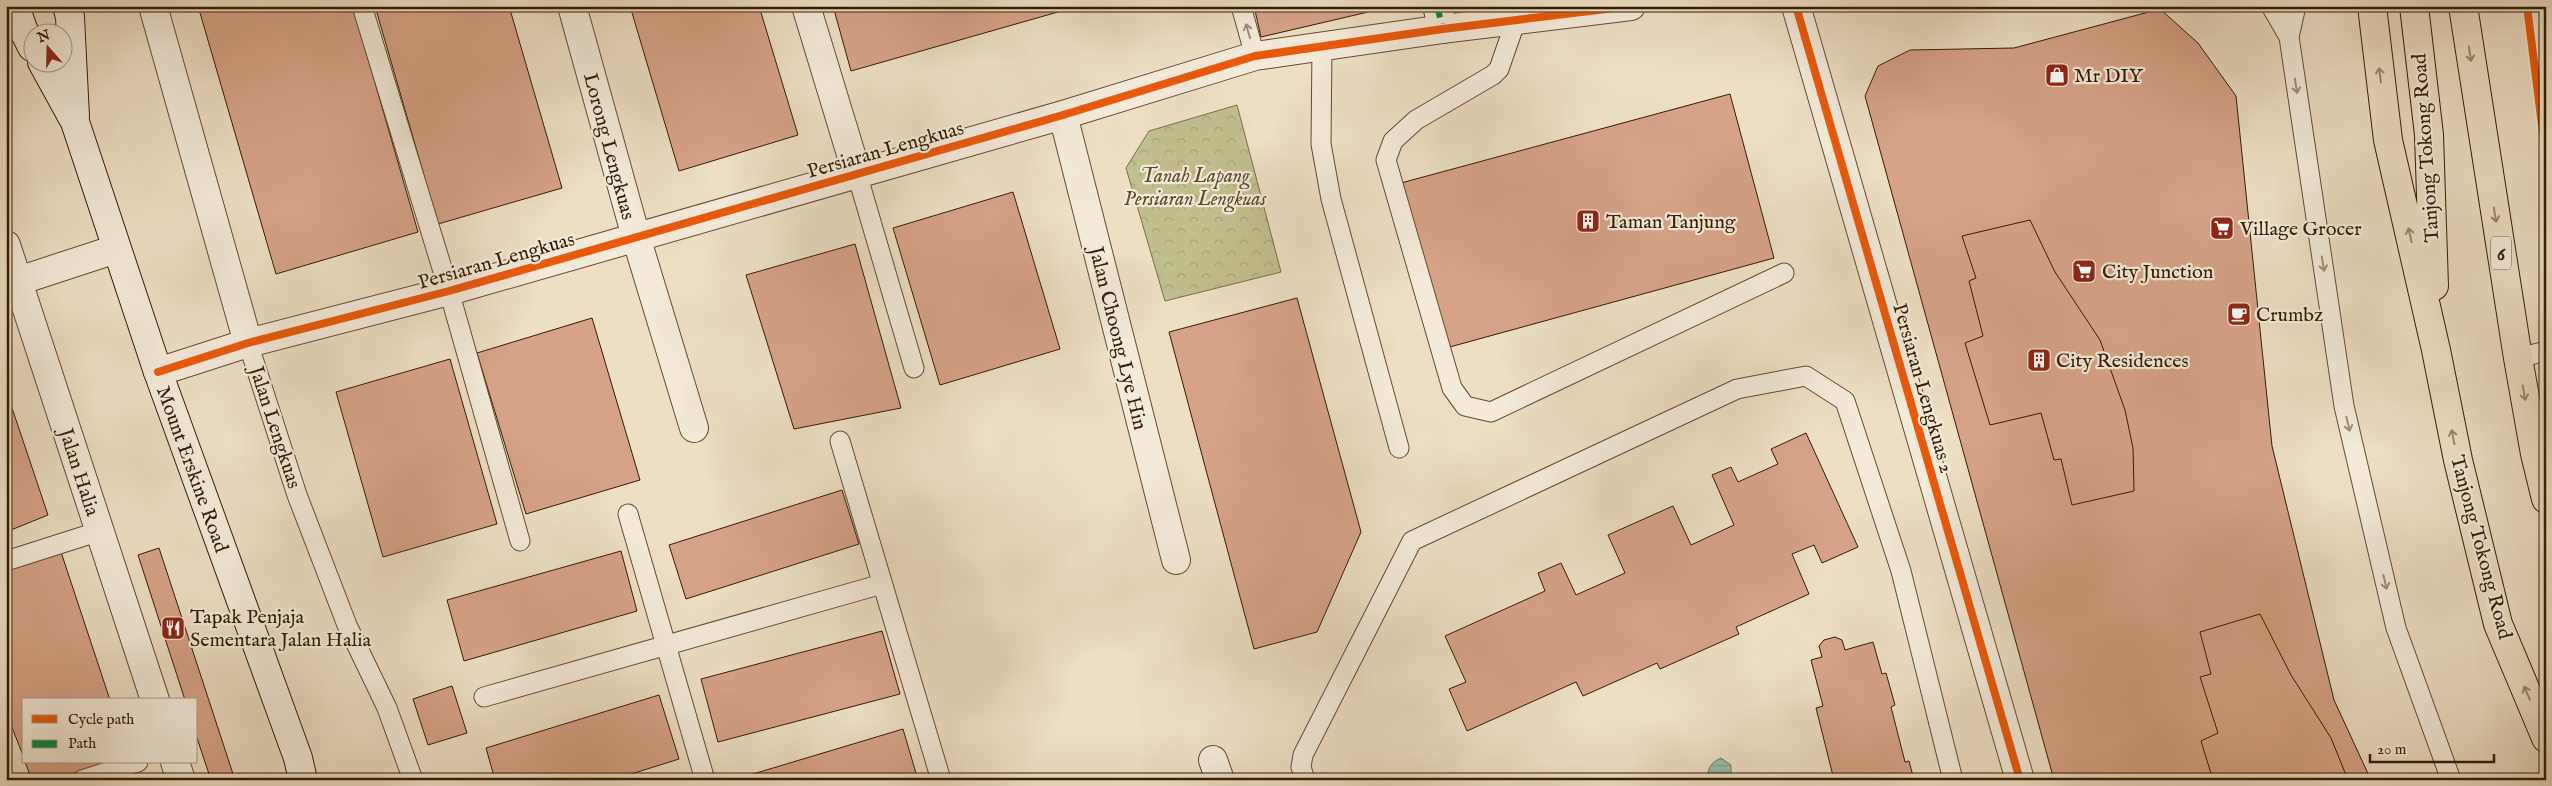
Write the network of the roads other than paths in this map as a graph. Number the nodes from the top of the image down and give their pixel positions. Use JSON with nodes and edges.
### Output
{"nodes":[{"id":1,"x":15,"y":6,"type":"edge"},
{"id":2,"x":67,"y":6,"type":"edge"},
{"id":3,"x":153,"y":6,"type":"edge"},
{"id":4,"x":362,"y":6,"type":"edge"},
{"id":5,"x":572,"y":6,"type":"edge"},
{"id":6,"x":806,"y":6,"type":"edge"},
{"id":7,"x":1241,"y":6,"type":"edge"},
{"id":8,"x":1631,"y":6,"type":"edge"},
{"id":9,"x":1796,"y":6,"type":"edge"},
{"id":10,"x":2270,"y":6,"type":"edge"},
{"id":11,"x":2296,"y":6,"type":"edge"},
{"id":12,"x":2372,"y":6,"type":"edge"},
{"id":13,"x":2414,"y":6,"type":"edge"},
{"id":14,"x":2463,"y":6,"type":"edge"},
{"id":15,"x":1440,"y":18,"type":"edge"},
{"id":16,"x":1516,"y":20,"type":"junction"},
{"id":17,"x":22,"y":26,"type":"edge"},
{"id":18,"x":2289,"y":37,"type":"junction"},
{"id":19,"x":1322,"y":47,"type":"junction"},
{"id":20,"x":1255,"y":56,"type":"junction"},
{"id":21,"x":48,"y":72,"type":"edge"},
{"id":22,"x":1063,"y":115,"type":"junction"},
{"id":23,"x":75,"y":122,"type":"junction"},
{"id":24,"x":857,"y":174,"type":"junction"},
{"id":25,"x":636,"y":237,"type":"junction"},
{"id":26,"x":6,"y":245,"type":"edge"},
{"id":27,"x":116,"y":249,"type":"junction"},
{"id":28,"x":1784,"y":273,"type":"dead end"},
{"id":29,"x":12,"y":283,"type":"edge"},
{"id":30,"x":449,"y":292,"type":"junction"},
{"id":31,"x":248,"y":343,"type":"junction"},
{"id":32,"x":2436,"y":350,"type":"junction"},
{"id":33,"x":2546,"y":351,"type":"edge"},
{"id":34,"x":2518,"y":358,"type":"junction"},
{"id":35,"x":914,"y":368,"type":"dead end"},
{"id":36,"x":158,"y":372,"type":"junction"},
{"id":37,"x":694,"y":428,"type":"dead end"},
{"id":38,"x":840,"y":441,"type":"dead end"},
{"id":39,"x":1399,"y":448,"type":"dead end"},
{"id":40,"x":2546,"y":499,"type":"edge"},
{"id":41,"x":628,"y":514,"type":"dead end"},
{"id":42,"x":100,"y":531,"type":"junction"},
{"id":43,"x":520,"y":541,"type":"dead end"},
{"id":44,"x":1176,"y":560,"type":"dead end"},
{"id":45,"x":6,"y":561,"type":"edge"},
{"id":46,"x":882,"y":584,"type":"junction"},
{"id":47,"x":666,"y":646,"type":"junction"},
{"id":48,"x":484,"y":697,"type":"dead end"},
{"id":49,"x":154,"y":698,"type":"edge"},
{"id":50,"x":2546,"y":738,"type":"edge"},
{"id":51,"x":132,"y":764,"type":"edge"},
{"id":52,"x":176,"y":764,"type":"edge"},
{"id":53,"x":304,"y":772,"type":"edge"},
{"id":54,"x":82,"y":780,"type":"edge"},
{"id":55,"x":180,"y":780,"type":"edge"},
{"id":56,"x":413,"y":780,"type":"edge"},
{"id":57,"x":705,"y":780,"type":"edge"},
{"id":58,"x":941,"y":780,"type":"edge"},
{"id":59,"x":1304,"y":780,"type":"edge"},
{"id":60,"x":1953,"y":780,"type":"edge"},
{"id":61,"x":2020,"y":780,"type":"edge"},
{"id":62,"x":2452,"y":780,"type":"edge"}],
"edges":[{"from":1,"to":17,"type":"street"},
{"from":2,"to":23,"type":"street","name":"Mount Erskine Road"},
{"from":3,"to":31,"type":"street","name":"Jalan Lengkuas"},
{"from":4,"to":30,"type":"lane"},
{"from":5,"to":25,"type":"street","name":"Lorong Lengkuas"},
{"from":6,"to":24,"type":"street"},
{"from":20,"to":7,"type":"lane","one_way":true},
{"from":8,"to":16,"type":"street","name":"Persiaran Lengkuas"},
{"from":9,"to":61,"type":"street","name":"Persiaran Lengkuas 2"},
{"from":10,"to":18,"type":"lane"},
{"from":11,"to":18,"type":"lane"},
{"from":32,"to":12,"type":"main road","name":"Tanjong Tokong Road","one_way":true},
{"from":13,"to":32,"type":"main road","name":"Tanjong Tokong Road"},
{"from":14,"to":34,"type":"main road","number":"6","one_way":true},
{"from":15,"to":16,"type":"street","name":"Persiaran Lengkuas"},
{"from":15,"to":19,"type":"street","name":"Persiaran Lengkuas"},
{"from":16,"to":28,"type":"lane"},
{"from":18,"to":62,"type":"lane","one_way":true},
{"from":19,"to":20,"type":"street","name":"Persiaran Lengkuas"},
{"from":19,"to":39,"type":"lane"},
{"from":20,"to":22,"type":"street","name":"Persiaran Lengkuas"},
{"from":21,"to":23,"type":"street","name":"Mount Erskine Road"},
{"from":22,"to":24,"type":"street","name":"Persiaran Lengkuas"},
{"from":22,"to":44,"type":"street","name":"Jalan Choong Lye Hin"},
{"from":23,"to":27,"type":"street","name":"Mount Erskine Road"},
{"from":24,"to":25,"type":"street","name":"Persiaran Lengkuas"},
{"from":24,"to":35,"type":"lane"},
{"from":25,"to":30,"type":"street","name":"Persiaran Lengkuas"},
{"from":25,"to":37,"type":"street","name":"Lorong Lengkuas"},
{"from":26,"to":29,"type":"street","name":"Jalan Halia"},
{"from":27,"to":29,"type":"street"},
{"from":27,"to":36,"type":"street","name":"Mount Erskine Road"},
{"from":29,"to":42,"type":"street","name":"Jalan Halia"},
{"from":30,"to":31,"type":"street","name":"Persiaran Lengkuas"},
{"from":30,"to":43,"type":"lane"},
{"from":31,"to":36,"type":"street","name":"Persiaran Lengkuas"},
{"from":31,"to":56,"type":"lane","name":"Jalan Lengkuas"},
{"from":50,"to":32,"type":"main road","name":"Tanjong Tokong Road","one_way":true},
{"from":33,"to":34,"type":"lane"},
{"from":34,"to":40,"type":"main road","number":"6","one_way":true},
{"from":36,"to":53,"type":"street","name":"Mount Erskine Road"},
{"from":38,"to":46,"type":"lane"},
{"from":41,"to":47,"type":"lane"},
{"from":42,"to":45,"type":"lane"},
{"from":42,"to":49,"type":"street","name":"Jalan Halia"},
{"from":46,"to":47,"type":"lane"},
{"from":46,"to":58,"type":"lane"},
{"from":47,"to":48,"type":"lane"},
{"from":47,"to":57,"type":"lane"},
{"from":51,"to":54,"type":"lane"},
{"from":52,"to":55,"type":"street"},
{"from":59,"to":60,"type":"lane"}]}
